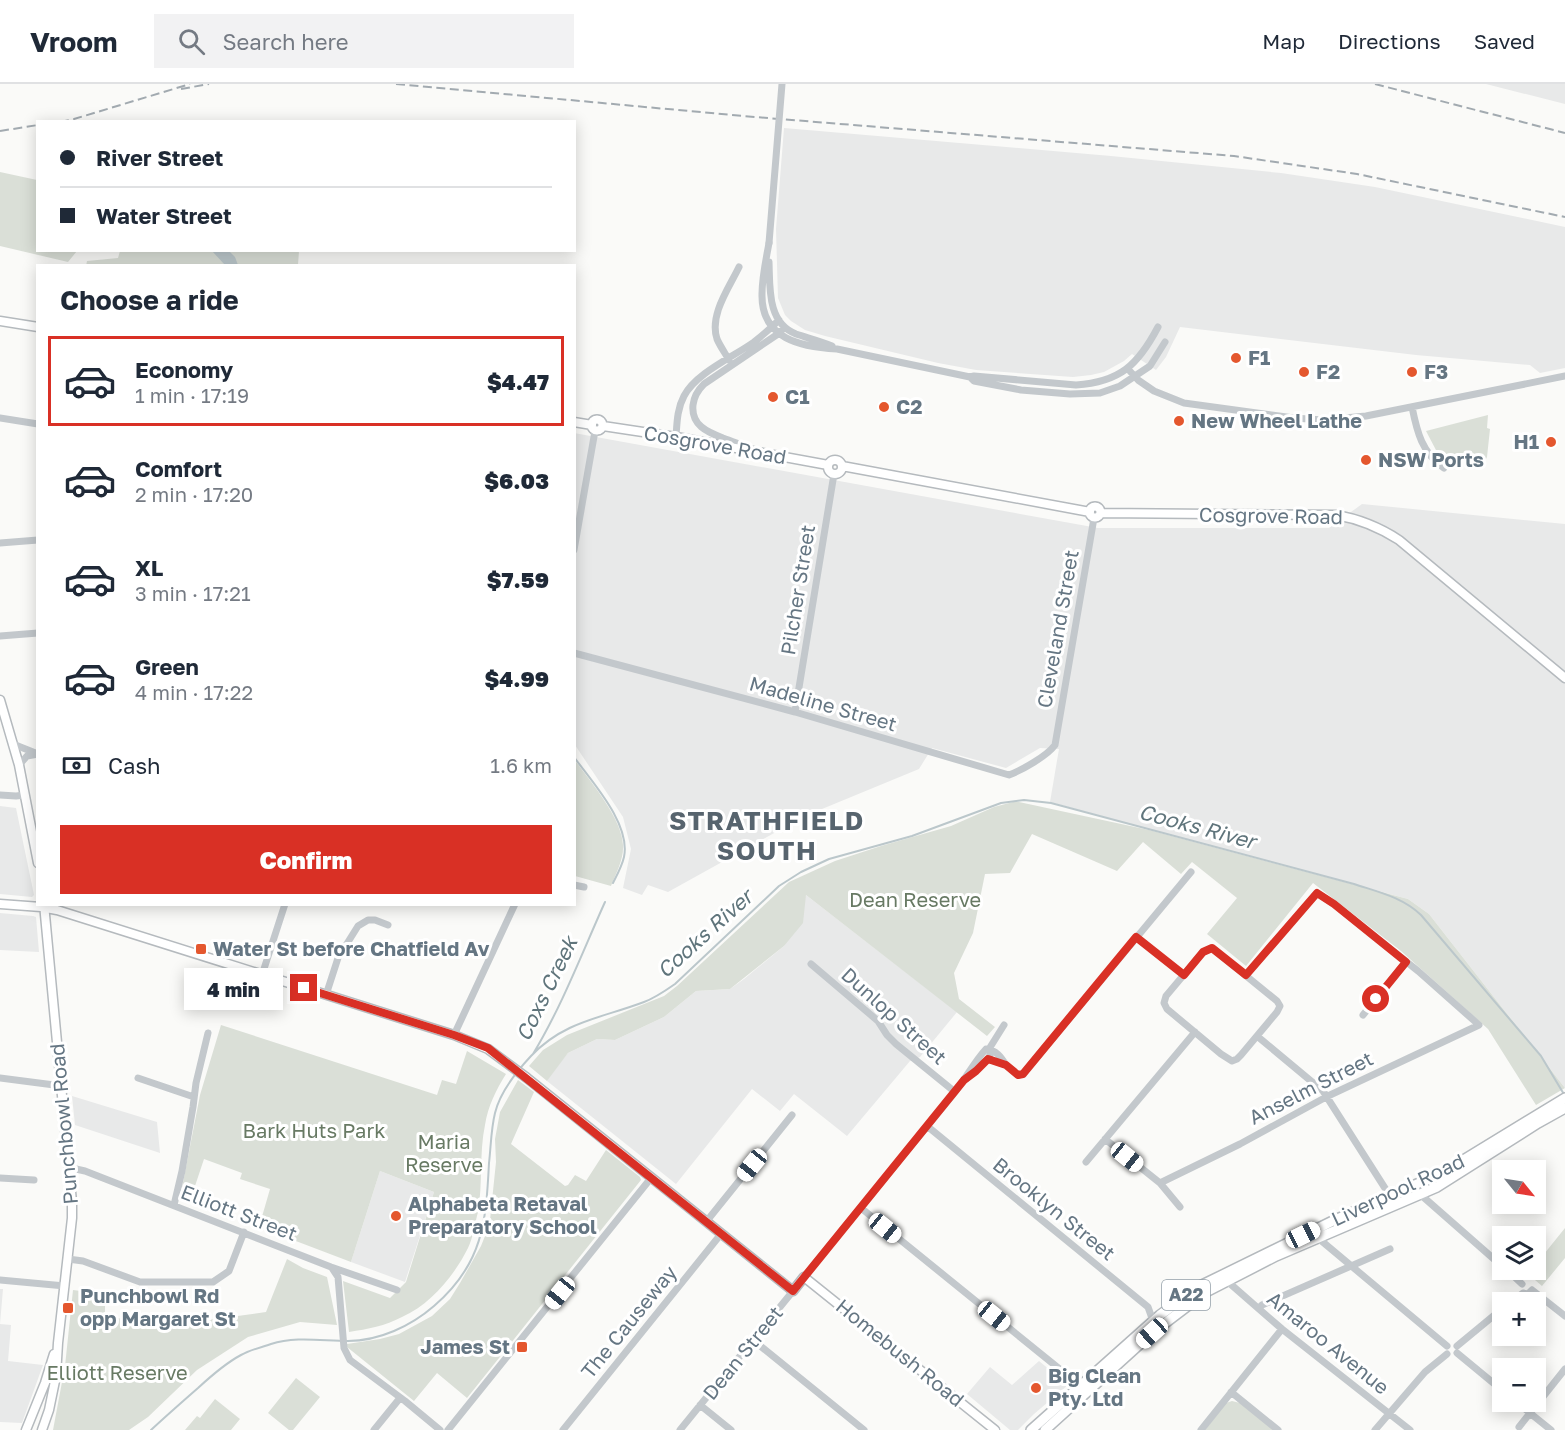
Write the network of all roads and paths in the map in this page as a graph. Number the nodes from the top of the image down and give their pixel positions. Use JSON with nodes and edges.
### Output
{"nodes":[{"id":1,"x":782,"y":84,"type":"edge"},
{"id":2,"x":769,"y":243,"type":"junction"},
{"id":3,"x":739,"y":267,"type":"dead end"},
{"id":4,"x":779,"y":320,"type":"junction"},
{"id":5,"x":0,"y":321,"type":"edge"},
{"id":6,"x":36,"y":327,"type":"edge"},
{"id":7,"x":772,"y":327,"type":"junction"},
{"id":8,"x":1158,"y":327,"type":"dead end"},
{"id":9,"x":784,"y":328,"type":"junction"},
{"id":10,"x":778,"y":334,"type":"junction"},
{"id":11,"x":1165,"y":342,"type":"dead end"},
{"id":12,"x":837,"y":349,"type":"junction"},
{"id":13,"x":730,"y":362,"type":"junction"},
{"id":14,"x":1128,"y":369,"type":"junction"},
{"id":15,"x":1565,"y":376,"type":"edge"},
{"id":16,"x":970,"y":377,"type":"junction"},
{"id":17,"x":1135,"y":377,"type":"junction"},
{"id":18,"x":1412,"y":407,"type":"junction"},
{"id":19,"x":0,"y":418,"type":"edge"},
{"id":20,"x":576,"y":422,"type":"edge"},
{"id":21,"x":36,"y":424,"type":"edge"},
{"id":22,"x":596,"y":427,"type":"junction"},
{"id":23,"x":676,"y":437,"type":"junction"},
{"id":24,"x":761,"y":452,"type":"junction"},
{"id":25,"x":828,"y":465,"type":"junction"},
{"id":26,"x":842,"y":466,"type":"junction"},
{"id":27,"x":1444,"y":468,"type":"dead end"},
{"id":28,"x":834,"y":474,"type":"junction"},
{"id":29,"x":1095,"y":514,"type":"junction"},
{"id":30,"x":576,"y":539,"type":"edge"},
{"id":31,"x":36,"y":540,"type":"edge"},
{"id":32,"x":0,"y":543,"type":"edge"},
{"id":33,"x":36,"y":633,"type":"edge"},
{"id":34,"x":0,"y":636,"type":"edge"},
{"id":35,"x":576,"y":654,"type":"edge"},
{"id":36,"x":1565,"y":678,"type":"edge"},
{"id":37,"x":0,"y":700,"type":"edge"},
{"id":38,"x":795,"y":712,"type":"junction"},
{"id":39,"x":13,"y":744,"type":"junction"},
{"id":40,"x":1055,"y":745,"type":"joint"},
{"id":41,"x":36,"y":753,"type":"edge"},
{"id":42,"x":36,"y":754,"type":"edge"},
{"id":43,"x":19,"y":765,"type":"junction"},
{"id":44,"x":0,"y":795,"type":"edge"},
{"id":45,"x":24,"y":795,"type":"junction"},
{"id":46,"x":36,"y":852,"type":"edge"},
{"id":47,"x":1191,"y":872,"type":"dead end"},
{"id":48,"x":576,"y":885,"type":"edge"},
{"id":49,"x":584,"y":887,"type":"dead end"},
{"id":50,"x":0,"y":904,"type":"edge"},
{"id":51,"x":36,"y":906,"type":"edge"},
{"id":52,"x":44,"y":906,"type":"edge"},
{"id":53,"x":284,"y":906,"type":"edge"},
{"id":54,"x":514,"y":906,"type":"edge"},
{"id":55,"x":388,"y":925,"type":"dead end"},
{"id":56,"x":1136,"y":937,"type":"junction"},
{"id":57,"x":1406,"y":962,"type":"junction"},
{"id":58,"x":811,"y":964,"type":"dead end"},
{"id":59,"x":262,"y":975,"type":"junction"},
{"id":60,"x":1184,"y":975,"type":"junction"},
{"id":61,"x":1246,"y":975,"type":"junction"},
{"id":62,"x":326,"y":995,"type":"junction"},
{"id":63,"x":1363,"y":1015,"type":"dead end"},
{"id":64,"x":1004,"y":1024,"type":"dead end"},
{"id":65,"x":1195,"y":1032,"type":"junction"},
{"id":66,"x":208,"y":1033,"type":"dead end"},
{"id":67,"x":454,"y":1035,"type":"junction"},
{"id":68,"x":1257,"y":1036,"type":"junction"},
{"id":69,"x":990,"y":1049,"type":"junction"},
{"id":70,"x":988,"y":1059,"type":"junction"},
{"id":71,"x":1006,"y":1065,"type":"junction"},
{"id":72,"x":0,"y":1078,"type":"edge"},
{"id":73,"x":138,"y":1078,"type":"dead end"},
{"id":74,"x":964,"y":1080,"type":"junction"},
{"id":75,"x":62,"y":1086,"type":"junction"},
{"id":76,"x":955,"y":1092,"type":"junction"},
{"id":77,"x":1328,"y":1096,"type":"junction"},
{"id":78,"x":194,"y":1097,"type":"junction"},
{"id":79,"x":1565,"y":1098,"type":"edge"},
{"id":80,"x":1558,"y":1109,"type":"edge"},
{"id":81,"x":792,"y":1115,"type":"dead end"},
{"id":82,"x":927,"y":1126,"type":"junction"},
{"id":83,"x":1106,"y":1139,"type":"junction"},
{"id":84,"x":1086,"y":1162,"type":"dead end"},
{"id":85,"x":69,"y":1169,"type":"junction"},
{"id":86,"x":0,"y":1178,"type":"edge"},
{"id":87,"x":651,"y":1178,"type":"junction"},
{"id":88,"x":1431,"y":1179,"type":"junction"},
{"id":89,"x":34,"y":1180,"type":"dead end"},
{"id":90,"x":1160,"y":1183,"type":"junction"},
{"id":91,"x":1412,"y":1186,"type":"junction"},
{"id":92,"x":1421,"y":1195,"type":"junction"},
{"id":93,"x":1390,"y":1196,"type":"junction"},
{"id":94,"x":174,"y":1205,"type":"junction"},
{"id":95,"x":1180,"y":1207,"type":"dead end"},
{"id":96,"x":861,"y":1208,"type":"junction"},
{"id":97,"x":706,"y":1222,"type":"junction"},
{"id":98,"x":244,"y":1232,"type":"junction"},
{"id":99,"x":721,"y":1234,"type":"junction"},
{"id":100,"x":1318,"y":1238,"type":"junction"},
{"id":101,"x":1390,"y":1250,"type":"dead end"},
{"id":102,"x":1492,"y":1257,"type":"edge"},
{"id":103,"x":68,"y":1259,"type":"junction"},
{"id":104,"x":331,"y":1267,"type":"junction"},
{"id":105,"x":1352,"y":1267,"type":"junction"},
{"id":106,"x":804,"y":1277,"type":"junction"},
{"id":107,"x":0,"y":1280,"type":"edge"},
{"id":108,"x":1518,"y":1280,"type":"edge"},
{"id":109,"x":1227,"y":1281,"type":"junction"},
{"id":110,"x":1522,"y":1284,"type":"junction"},
{"id":111,"x":65,"y":1286,"type":"junction"},
{"id":112,"x":397,"y":1290,"type":"dead end"},
{"id":113,"x":1532,"y":1290,"type":"joint"},
{"id":114,"x":793,"y":1291,"type":"junction"},
{"id":115,"x":1522,"y":1292,"type":"edge"},
{"id":116,"x":1259,"y":1308,"type":"junction"},
{"id":117,"x":1565,"y":1316,"type":"edge"},
{"id":118,"x":1492,"y":1318,"type":"edge"},
{"id":119,"x":1153,"y":1321,"type":"junction"},
{"id":120,"x":1282,"y":1329,"type":"junction"},
{"id":121,"x":753,"y":1340,"type":"junction"},
{"id":122,"x":57,"y":1343,"type":"junction"},
{"id":123,"x":1447,"y":1350,"type":"junction"},
{"id":124,"x":1457,"y":1350,"type":"junction"},
{"id":125,"x":1565,"y":1369,"type":"edge"},
{"id":126,"x":1492,"y":1381,"type":"edge"},
{"id":127,"x":1074,"y":1391,"type":"junction"},
{"id":128,"x":1231,"y":1392,"type":"junction"},
{"id":129,"x":400,"y":1398,"type":"junction"},
{"id":130,"x":700,"y":1405,"type":"junction"},
{"id":131,"x":1389,"y":1413,"type":"junction"},
{"id":132,"x":1530,"y":1413,"type":"junction"},
{"id":133,"x":1519,"y":1427,"type":"dead end"},
{"id":134,"x":26,"y":1430,"type":"edge"},
{"id":135,"x":42,"y":1430,"type":"edge"},
{"id":136,"x":374,"y":1430,"type":"edge"},
{"id":137,"x":440,"y":1430,"type":"edge"},
{"id":138,"x":448,"y":1430,"type":"edge"},
{"id":139,"x":563,"y":1430,"type":"edge"},
{"id":140,"x":680,"y":1430,"type":"edge"},
{"id":141,"x":731,"y":1430,"type":"edge"},
{"id":142,"x":864,"y":1430,"type":"edge"},
{"id":143,"x":995,"y":1430,"type":"edge"},
{"id":144,"x":1031,"y":1430,"type":"edge"},
{"id":145,"x":1045,"y":1430,"type":"edge"},
{"id":146,"x":1200,"y":1430,"type":"edge"},
{"id":147,"x":1278,"y":1430,"type":"edge"},
{"id":148,"x":1375,"y":1430,"type":"edge"},
{"id":149,"x":1410,"y":1430,"type":"edge"},
{"id":150,"x":1551,"y":1430,"type":"edge"}],
"edges":[{"from":1,"to":2,"type":"street","bridge":true},
{"from":2,"to":4,"type":"street"},
{"from":2,"to":7,"type":"street"},
{"from":3,"to":13,"type":"street"},
{"from":4,"to":7,"type":"street"},
{"from":4,"to":9,"type":"street"},
{"from":5,"to":6,"type":"main road"},
{"from":7,"to":10,"type":"street"},
{"from":7,"to":13,"type":"street"},
{"from":8,"to":14,"type":"street"},
{"from":9,"to":10,"type":"street"},
{"from":9,"to":12,"type":"street"},
{"from":10,"to":12,"type":"street"},
{"from":10,"to":13,"type":"street"},
{"from":11,"to":17,"type":"street"},
{"from":12,"to":16,"type":"street"},
{"from":13,"to":23,"type":"street"},
{"from":13,"to":24,"type":"street"},
{"from":14,"to":16,"type":"street"},
{"from":14,"to":17,"type":"street"},
{"from":15,"to":18,"type":"street"},
{"from":16,"to":17,"type":"street"},
{"from":17,"to":18,"type":"street"},
{"from":18,"to":27,"type":"street"},
{"from":19,"to":21,"type":"street"},
{"from":20,"to":22,"type":"main road","name":"Cosgrove Road"},
{"from":22,"to":23,"type":"main road","name":"Cosgrove Road"},
{"from":22,"to":30,"type":"street"},
{"from":23,"to":24,"type":"main road","name":"Cosgrove Road"},
{"from":24,"to":25,"type":"main road","name":"Cosgrove Road"},
{"from":25,"to":26,"type":"main road"},
{"from":25,"to":28,"type":"main road"},
{"from":26,"to":28,"type":"main road"},
{"from":26,"to":29,"type":"main road","name":"Cosgrove Road"},
{"from":28,"to":38,"type":"street","name":"Pilcher Street"},
{"from":29,"to":36,"type":"main road","name":"Cosgrove Road"},
{"from":29,"to":40,"type":"street","name":"Cleveland Street"},
{"from":31,"to":32,"type":"street"},
{"from":33,"to":34,"type":"street"},
{"from":35,"to":38,"type":"street","name":"Madeline Street"},
{"from":37,"to":39,"type":"main road"},
{"from":38,"to":40,"type":"street","name":"Madeline Street"},
{"from":39,"to":41,"type":"street"},
{"from":39,"to":43,"type":"main road"},
{"from":42,"to":43,"type":"street"},
{"from":43,"to":45,"type":"main road"},
{"from":44,"to":45,"type":"street"},
{"from":45,"to":46,"type":"main road"},
{"from":47,"to":56,"type":"street"},
{"from":48,"to":49,"type":"street"},
{"from":50,"to":51,"type":"main road"},
{"from":52,"to":59,"type":"main road"},
{"from":52,"to":75,"type":"main road","name":"Punchbowl Road"},
{"from":53,"to":59,"type":"street"},
{"from":54,"to":67,"type":"street"},
{"from":55,"to":62,"type":"street"},
{"from":56,"to":60,"type":"street"},
{"from":56,"to":71,"type":"street"},
{"from":57,"to":61,"type":"street"},
{"from":57,"to":63,"type":"street"},
{"from":57,"to":77,"type":"street","name":"Anselm Street"},
{"from":58,"to":76,"type":"street","name":"Dunlop Street"},
{"from":59,"to":62,"type":"main road"},
{"from":60,"to":61,"type":"street"},
{"from":60,"to":65,"type":"street"},
{"from":61,"to":68,"type":"street"},
{"from":62,"to":67,"type":"main road"},
{"from":64,"to":69,"type":"street","name":"Dean Street"},
{"from":65,"to":68,"type":"street"},
{"from":65,"to":83,"type":"street"},
{"from":66,"to":78,"type":"street"},
{"from":67,"to":87,"type":"main road"},
{"from":68,"to":77,"type":"street"},
{"from":69,"to":70,"type":"street","name":"Dean Street"},
{"from":69,"to":71,"type":"street"},
{"from":69,"to":74,"type":"street","name":"Dean Street"},
{"from":70,"to":71,"type":"street"},
{"from":70,"to":74,"type":"street","name":"Dean Street"},
{"from":72,"to":75,"type":"street"},
{"from":73,"to":78,"type":"street"},
{"from":74,"to":76,"type":"street","name":"Dean Street"},
{"from":75,"to":85,"type":"main road","name":"Punchbowl Road"},
{"from":76,"to":82,"type":"street","name":"Dean Street"},
{"from":77,"to":90,"type":"street","name":"Anselm Street"},
{"from":77,"to":93,"type":"street"},
{"from":78,"to":94,"type":"street"},
{"from":79,"to":80,"type":"highway","name":"Liverpool Road","number":"A22"},
{"from":80,"to":88,"type":"highway","name":"Liverpool Road","number":"A22"},
{"from":80,"to":92,"type":"highway","name":"Liverpool Road","number":"A22"},
{"from":81,"to":97,"type":"street"},
{"from":82,"to":96,"type":"street","name":"Dean Street"},
{"from":82,"to":119,"type":"street","name":"Brooklyn Street"},
{"from":83,"to":84,"type":"street"},
{"from":83,"to":90,"type":"street"},
{"from":85,"to":94,"type":"street","name":"Elliott Street"},
{"from":85,"to":103,"type":"main road","name":"Punchbowl Road"},
{"from":86,"to":89,"type":"street"},
{"from":87,"to":97,"type":"main road"},
{"from":87,"to":138,"type":"street"},
{"from":88,"to":91,"type":"highway","name":"Liverpool Road","number":"A22"},
{"from":88,"to":92,"type":"street"},
{"from":90,"to":95,"type":"street"},
{"from":91,"to":92,"type":"highway"},
{"from":91,"to":93,"type":"highway","name":"Liverpool Road","number":"A22"},
{"from":92,"to":100,"type":"highway","name":"Liverpool Road","number":"A22"},
{"from":92,"to":102,"type":"street"},
{"from":93,"to":119,"type":"highway","name":"Liverpool Road","number":"A22"},
{"from":94,"to":98,"type":"street","name":"Elliott Street"},
{"from":96,"to":106,"type":"street","name":"Dean Street"},
{"from":96,"to":127,"type":"street"},
{"from":97,"to":99,"type":"main road"},
{"from":98,"to":103,"type":"street"},
{"from":98,"to":104,"type":"street","name":"Elliott Street"},
{"from":99,"to":114,"type":"main road"},
{"from":99,"to":139,"type":"street","name":"The Causeway"},
{"from":100,"to":105,"type":"street"},
{"from":100,"to":109,"type":"highway","name":"Liverpool Road","number":"A22"},
{"from":101,"to":105,"type":"street"},
{"from":103,"to":111,"type":"main road","name":"Punchbowl Road"},
{"from":104,"to":112,"type":"street","name":"Elliott Street"},
{"from":104,"to":129,"type":"street"},
{"from":105,"to":116,"type":"street"},
{"from":105,"to":123,"type":"street"},
{"from":106,"to":114,"type":"main road","name":"Dean Street"},
{"from":106,"to":143,"type":"main road","name":"Homebush Road"},
{"from":107,"to":111,"type":"street"},
{"from":108,"to":110,"type":"street"},
{"from":109,"to":116,"type":"street","name":"Amaroo Avenue"},
{"from":109,"to":145,"type":"highway","name":"Liverpool Road","number":"A22"},
{"from":110,"to":113,"type":"street"},
{"from":110,"to":115,"type":"street"},
{"from":111,"to":122,"type":"main road","name":"Punchbowl Road"},
{"from":113,"to":117,"type":"street"},
{"from":114,"to":121,"type":"street","name":"Dean Street"},
{"from":116,"to":120,"type":"street","name":"Amaroo Avenue"},
{"from":118,"to":124,"type":"street"},
{"from":119,"to":127,"type":"highway","name":"Liverpool Road","number":"A22"},
{"from":120,"to":128,"type":"street"},
{"from":120,"to":131,"type":"street","name":"Amaroo Avenue"},
{"from":121,"to":130,"type":"street","name":"Dean Street"},
{"from":121,"to":142,"type":"street"},
{"from":122,"to":134,"type":"main road","name":"Punchbowl Road"},
{"from":122,"to":135,"type":"main road","name":"Punchbowl Road"},
{"from":123,"to":124,"type":"street"},
{"from":123,"to":131,"type":"street"},
{"from":124,"to":126,"type":"street"},
{"from":125,"to":132,"type":"street"},
{"from":127,"to":144,"type":"highway","name":"Liverpool Road","number":"A22"},
{"from":128,"to":146,"type":"street"},
{"from":128,"to":147,"type":"street"},
{"from":129,"to":136,"type":"street"},
{"from":129,"to":137,"type":"street"},
{"from":130,"to":140,"type":"street","name":"Dean Street"},
{"from":130,"to":141,"type":"street"},
{"from":131,"to":148,"type":"street"},
{"from":131,"to":149,"type":"street","name":"Amaroo Avenue"},
{"from":132,"to":133,"type":"street"},
{"from":132,"to":150,"type":"street"}]}
